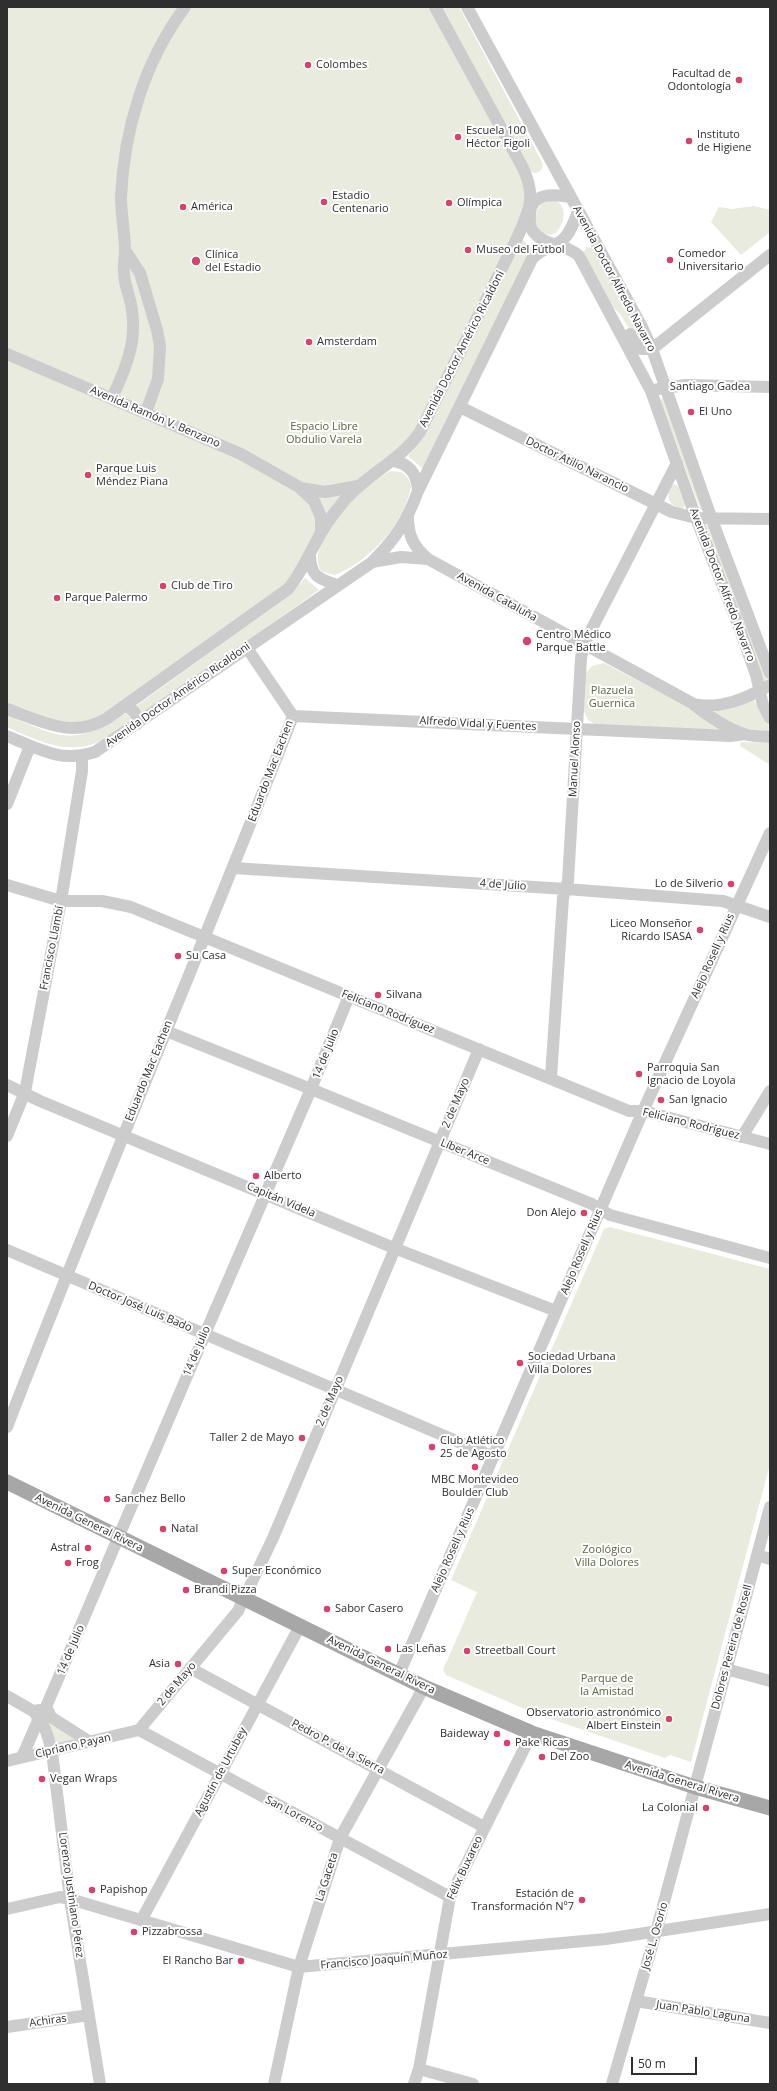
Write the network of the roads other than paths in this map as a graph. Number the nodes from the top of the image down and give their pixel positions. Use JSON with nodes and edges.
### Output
{"nodes":[{"id":1,"x":185,"y":7,"type":"edge"},
{"id":2,"x":435,"y":7,"type":"edge"},
{"id":3,"x":467,"y":7,"type":"edge"},
{"id":4,"x":570,"y":197,"type":"junction"},
{"id":5,"x":530,"y":209,"type":"junction"},
{"id":6,"x":578,"y":212,"type":"junction"},
{"id":7,"x":555,"y":245,"type":"junction"},
{"id":8,"x":125,"y":250,"type":"junction"},
{"id":9,"x":770,"y":255,"type":"edge"},
{"id":10,"x":606,"y":306,"type":"junction"},
{"id":11,"x":652,"y":349,"type":"junction"},
{"id":12,"x":7,"y":354,"type":"edge"},
{"id":13,"x":666,"y":386,"type":"junction"},
{"id":14,"x":770,"y":387,"type":"edge"},
{"id":15,"x":652,"y":391,"type":"junction"},
{"id":16,"x":112,"y":398,"type":"junction"},
{"id":17,"x":460,"y":407,"type":"junction"},
{"id":18,"x":146,"y":412,"type":"junction"},
{"id":19,"x":394,"y":461,"type":"junction"},
{"id":20,"x":677,"y":463,"type":"junction"},
{"id":21,"x":358,"y":486,"type":"junction"},
{"id":22,"x":299,"y":487,"type":"junction"},
{"id":23,"x":418,"y":490,"type":"junction"},
{"id":24,"x":656,"y":504,"type":"junction"},
{"id":25,"x":408,"y":517,"type":"junction"},
{"id":26,"x":710,"y":517,"type":"junction"},
{"id":27,"x":696,"y":518,"type":"junction"},
{"id":28,"x":770,"y":519,"type":"edge"},
{"id":29,"x":321,"y":534,"type":"junction"},
{"id":30,"x":310,"y":555,"type":"junction"},
{"id":31,"x":428,"y":559,"type":"junction"},
{"id":32,"x":371,"y":563,"type":"junction"},
{"id":33,"x":337,"y":584,"type":"junction"},
{"id":34,"x":584,"y":644,"type":"junction"},
{"id":35,"x":247,"y":648,"type":"junction"},
{"id":36,"x":770,"y":673,"type":"edge"},
{"id":37,"x":765,"y":688,"type":"edge"},
{"id":38,"x":692,"y":703,"type":"junction"},
{"id":39,"x":124,"y":706,"type":"junction"},
{"id":40,"x":7,"y":709,"type":"edge"},
{"id":41,"x":293,"y":716,"type":"junction"},
{"id":42,"x":770,"y":718,"type":"edge"},
{"id":43,"x":137,"y":724,"type":"junction"},
{"id":44,"x":577,"y":729,"type":"junction"},
{"id":45,"x":744,"y":734,"type":"junction"},
{"id":46,"x":7,"y":736,"type":"edge"},
{"id":47,"x":770,"y":737,"type":"edge"},
{"id":48,"x":30,"y":746,"type":"junction"},
{"id":49,"x":82,"y":756,"type":"junction"},
{"id":50,"x":7,"y":804,"type":"edge"},
{"id":51,"x":770,"y":833,"type":"edge"},
{"id":52,"x":233,"y":868,"type":"junction"},
{"id":53,"x":7,"y":885,"type":"edge"},
{"id":54,"x":566,"y":889,"type":"junction"},
{"id":55,"x":61,"y":901,"type":"junction"},
{"id":56,"x":736,"y":905,"type":"junction"},
{"id":57,"x":770,"y":917,"type":"edge"},
{"id":58,"x":204,"y":937,"type":"junction"},
{"id":59,"x":349,"y":996,"type":"junction"},
{"id":60,"x":166,"y":1031,"type":"junction"},
{"id":61,"x":479,"y":1049,"type":"junction"},
{"id":62,"x":551,"y":1077,"type":"junction"},
{"id":63,"x":7,"y":1085,"type":"edge"},
{"id":64,"x":312,"y":1089,"type":"junction"},
{"id":65,"x":770,"y":1091,"type":"edge"},
{"id":66,"x":25,"y":1092,"type":"junction"},
{"id":67,"x":643,"y":1112,"type":"junction"},
{"id":68,"x":123,"y":1135,"type":"junction"},
{"id":69,"x":7,"y":1136,"type":"edge"},
{"id":70,"x":742,"y":1137,"type":"junction"},
{"id":71,"x":440,"y":1142,"type":"junction"},
{"id":72,"x":770,"y":1144,"type":"edge"},
{"id":73,"x":266,"y":1194,"type":"junction"},
{"id":74,"x":600,"y":1209,"type":"junction"},
{"id":75,"x":394,"y":1248,"type":"junction"},
{"id":76,"x":7,"y":1250,"type":"edge"},
{"id":77,"x":770,"y":1258,"type":"edge"},
{"id":78,"x":66,"y":1275,"type":"junction"},
{"id":79,"x":556,"y":1311,"type":"junction"},
{"id":80,"x":204,"y":1334,"type":"junction"},
{"id":81,"x":334,"y":1389,"type":"junction"},
{"id":82,"x":7,"y":1427,"type":"edge"},
{"id":83,"x":494,"y":1458,"type":"junction"},
{"id":84,"x":7,"y":1482,"type":"edge"},
{"id":85,"x":770,"y":1507,"type":"edge"},
{"id":86,"x":119,"y":1538,"type":"junction"},
{"id":87,"x":757,"y":1556,"type":"junction"},
{"id":88,"x":770,"y":1559,"type":"edge"},
{"id":89,"x":245,"y":1598,"type":"junction"},
{"id":90,"x":300,"y":1626,"type":"junction"},
{"id":91,"x":190,"y":1668,"type":"junction"},
{"id":92,"x":726,"y":1669,"type":"junction"},
{"id":93,"x":399,"y":1674,"type":"junction"},
{"id":94,"x":770,"y":1681,"type":"edge"},
{"id":95,"x":424,"y":1687,"type":"junction"},
{"id":96,"x":7,"y":1696,"type":"edge"},
{"id":97,"x":258,"y":1704,"type":"junction"},
{"id":98,"x":39,"y":1711,"type":"junction"},
{"id":99,"x":139,"y":1730,"type":"junction"},
{"id":100,"x":532,"y":1732,"type":"junction"},
{"id":101,"x":90,"y":1742,"type":"junction"},
{"id":102,"x":52,"y":1752,"type":"junction"},
{"id":103,"x":22,"y":1757,"type":"junction"},
{"id":104,"x":7,"y":1761,"type":"edge"},
{"id":105,"x":378,"y":1769,"type":"junction"},
{"id":106,"x":221,"y":1774,"type":"junction"},
{"id":107,"x":695,"y":1787,"type":"junction"},
{"id":108,"x":770,"y":1808,"type":"edge"},
{"id":109,"x":484,"y":1826,"type":"junction"},
{"id":110,"x":340,"y":1838,"type":"junction"},
{"id":111,"x":450,"y":1897,"type":"junction"},
{"id":112,"x":70,"y":1899,"type":"junction"},
{"id":113,"x":7,"y":1909,"type":"edge"},
{"id":114,"x":770,"y":1914,"type":"edge"},
{"id":115,"x":142,"y":1919,"type":"junction"},
{"id":116,"x":656,"y":1932,"type":"junction"},
{"id":117,"x":440,"y":1955,"type":"junction"},
{"id":118,"x":299,"y":1967,"type":"junction"},
{"id":119,"x":636,"y":2001,"type":"junction"},
{"id":120,"x":89,"y":2015,"type":"junction"},
{"id":121,"x":770,"y":2023,"type":"edge"},
{"id":122,"x":7,"y":2027,"type":"edge"},
{"id":123,"x":419,"y":2069,"type":"junction"},
{"id":124,"x":100,"y":2084,"type":"edge"},
{"id":125,"x":274,"y":2084,"type":"edge"},
{"id":126,"x":414,"y":2084,"type":"edge"},
{"id":127,"x":473,"y":2084,"type":"edge"},
{"id":128,"x":612,"y":2084,"type":"edge"}],
"edges":[{"from":1,"to":8,"type":"street"},
{"from":2,"to":5,"type":"street","name":"Avenida Doctor Américo Ricaldoni"},
{"from":3,"to":4,"type":"street"},
{"from":4,"to":5,"type":"street","name":"Avenida Doctor Alfredo Navarro"},
{"from":4,"to":6,"type":"street","name":"Avenida Doctor Alfredo Navarro"},
{"from":5,"to":7,"type":"street","name":"Avenida Doctor Alfredo Navarro"},
{"from":5,"to":19,"type":"street","name":"Avenida Doctor Américo Ricaldoni"},
{"from":6,"to":7,"type":"street","name":"Avenida Doctor Américo Ricaldoni"},
{"from":6,"to":11,"type":"street","name":"Avenida Doctor Alfredo Navarro"},
{"from":7,"to":10,"type":"street","name":"Avenida Doctor Alfredo Navarro"},
{"from":7,"to":17,"type":"street","name":"Avenida Doctor Américo Ricaldoni"},
{"from":8,"to":16,"type":"street"},
{"from":8,"to":18,"type":"street"},
{"from":9,"to":11,"type":"street"},
{"from":10,"to":11,"type":"street"},
{"from":10,"to":15,"type":"street","name":"Avenida Doctor Alfredo Navarro"},
{"from":11,"to":13,"type":"street","name":"Avenida Doctor Alfredo Navarro"},
{"from":12,"to":16,"type":"street","name":"Avenida Ramón V. Benzano"},
{"from":13,"to":14,"type":"street","name":"Santiago Gadea"},
{"from":13,"to":15,"type":"street","name":"Santiago Gadea"},
{"from":13,"to":26,"type":"street","name":"Avenida Doctor Alfredo Navarro"},
{"from":15,"to":20,"type":"street","name":"Avenida Doctor Alfredo Navarro"},
{"from":16,"to":18,"type":"street","name":"Avenida Ramón V. Benzano"},
{"from":17,"to":23,"type":"street","name":"Avenida Doctor Américo Ricaldoni"},
{"from":17,"to":24,"type":"street","name":"Doctor Atilio Narancio"},
{"from":18,"to":22,"type":"street","name":"Avenida Ramón V. Benzano"},
{"from":19,"to":21,"type":"street","name":"Avenida Doctor Américo Ricaldoni"},
{"from":19,"to":23,"type":"street"},
{"from":20,"to":24,"type":"street","name":"Manuel Alonso"},
{"from":20,"to":27,"type":"street","name":"Avenida Doctor Alfredo Navarro"},
{"from":21,"to":22,"type":"street","name":"Avenida Ramón V. Benzano"},
{"from":21,"to":29,"type":"street","name":"Avenida Doctor Américo Ricaldoni"},
{"from":22,"to":29,"type":"street","name":"Avenida Ramón V. Benzano"},
{"from":23,"to":25,"type":"street","name":"Avenida Doctor Américo Ricaldoni"},
{"from":24,"to":27,"type":"street","name":"Doctor Atilio Narancio"},
{"from":24,"to":34,"type":"street","name":"Manuel Alonso"},
{"from":25,"to":31,"type":"street","name":"Avenida Cataluña"},
{"from":25,"to":32,"type":"street","name":"Avenida Doctor Américo Ricaldoni"},
{"from":26,"to":27,"type":"street","name":"Doctor Atilio Narancio"},
{"from":26,"to":28,"type":"street","name":"Doctor Atilio Narancio"},
{"from":26,"to":36,"type":"street","name":"Avenida Doctor Alfredo Navarro"},
{"from":27,"to":37,"type":"street","name":"Avenida Doctor Alfredo Navarro"},
{"from":29,"to":30,"type":"street","name":"Avenida Doctor Américo Ricaldoni"},
{"from":30,"to":33,"type":"street"},
{"from":30,"to":39,"type":"street","name":"Avenida Doctor Américo Ricaldoni"},
{"from":31,"to":32,"type":"street","name":"Avenida Cataluña"},
{"from":31,"to":34,"type":"street","name":"Avenida Cataluña"},
{"from":32,"to":33,"type":"street","name":"Avenida Doctor Américo Ricaldoni"},
{"from":33,"to":35,"type":"street","name":"Avenida Doctor Américo Ricaldoni"},
{"from":34,"to":38,"type":"street","name":"Avenida Cataluña"},
{"from":34,"to":44,"type":"street","name":"Manuel Alonso"},
{"from":35,"to":41,"type":"street"},
{"from":35,"to":43,"type":"street","name":"Avenida Doctor Américo Ricaldoni"},
{"from":37,"to":38,"type":"street","name":"Avenida Cataluña"},
{"from":37,"to":42,"type":"street","name":"Avenida Doctor Alfredo Navarro"},
{"from":38,"to":45,"type":"street","name":"Avenida Cataluña"},
{"from":39,"to":40,"type":"street","name":"Avenida Doctor Américo Ricaldoni"},
{"from":39,"to":43,"type":"street"},
{"from":41,"to":44,"type":"street","name":"Alfredo Vidal y Fuentes"},
{"from":41,"to":52,"type":"street","name":"Eduardo Mac Eachen"},
{"from":43,"to":49,"type":"street","name":"Avenida Doctor Américo Ricaldoni"},
{"from":44,"to":45,"type":"street","name":"Alfredo Vidal y Fuentes"},
{"from":44,"to":54,"type":"street","name":"Manuel Alonso"},
{"from":45,"to":47,"type":"street","name":"Avenida Cataluña"},
{"from":46,"to":48,"type":"street","name":"Avenida Doctor Américo Ricaldoni"},
{"from":48,"to":49,"type":"street","name":"Avenida Doctor Américo Ricaldoni"},
{"from":48,"to":50,"type":"street"},
{"from":49,"to":55,"type":"street","name":"Francisco Llambí"},
{"from":51,"to":56,"type":"street","name":"Alejo Rosell y Rius"},
{"from":52,"to":54,"type":"street","name":"4 de Julio"},
{"from":52,"to":58,"type":"street","name":"Eduardo Mac Eachen"},
{"from":53,"to":55,"type":"street","name":"Feliciano Rodríguez"},
{"from":54,"to":56,"type":"street","name":"4 de Julio"},
{"from":54,"to":62,"type":"street","name":"Manuel Alonso"},
{"from":55,"to":58,"type":"street","name":"Feliciano Rodríguez"},
{"from":55,"to":66,"type":"street","name":"Francisco Llambí"},
{"from":56,"to":57,"type":"street","name":"4 de Julio"},
{"from":56,"to":67,"type":"street","name":"Alejo Rosell y Rius"},
{"from":58,"to":59,"type":"street","name":"Feliciano Rodríguez"},
{"from":58,"to":60,"type":"street","name":"Eduardo Mac Eachen"},
{"from":59,"to":61,"type":"street","name":"Feliciano Rodríguez"},
{"from":59,"to":64,"type":"street","name":"14 de Julio"},
{"from":60,"to":64,"type":"street","name":"Líber Arce"},
{"from":60,"to":68,"type":"street","name":"Eduardo Mac Eachen"},
{"from":61,"to":62,"type":"street","name":"Feliciano Rodríguez"},
{"from":61,"to":71,"type":"street","name":"2 de Mayo"},
{"from":62,"to":67,"type":"street","name":"Feliciano Rodríguez"},
{"from":63,"to":66,"type":"street","name":"Capitán Videla"},
{"from":64,"to":71,"type":"street","name":"Líber Arce"},
{"from":64,"to":73,"type":"street","name":"14 de Julio"},
{"from":65,"to":70,"type":"street"},
{"from":66,"to":68,"type":"street","name":"Capitán Videla"},
{"from":66,"to":69,"type":"street","name":"Francisco Llambí"},
{"from":67,"to":70,"type":"street","name":"Feliciano Rodríguez"},
{"from":67,"to":74,"type":"street","name":"Alejo Rosell y Rius"},
{"from":68,"to":73,"type":"street","name":"Capitán Videla"},
{"from":68,"to":78,"type":"street","name":"Eduardo Mac Eachen"},
{"from":70,"to":72,"type":"street","name":"Feliciano Rodríguez"},
{"from":71,"to":74,"type":"street","name":"Líber Arce"},
{"from":71,"to":75,"type":"street","name":"2 de Mayo"},
{"from":73,"to":75,"type":"street","name":"Capitán Videla"},
{"from":73,"to":80,"type":"street","name":"14 de Julio"},
{"from":74,"to":77,"type":"street","name":"Líber Arce"},
{"from":74,"to":79,"type":"street","name":"Alejo Rosell y Rius"},
{"from":75,"to":79,"type":"street","name":"Capitán Videla"},
{"from":75,"to":81,"type":"street","name":"2 de Mayo"},
{"from":76,"to":78,"type":"street","name":"Doctor José Luis Bado"},
{"from":78,"to":80,"type":"street","name":"Doctor José Luis Bado"},
{"from":78,"to":82,"type":"street","name":"Eduardo Mac Eachen"},
{"from":79,"to":83,"type":"street","name":"Alejo Rosell y Rius"},
{"from":80,"to":81,"type":"street","name":"Doctor José Luis Bado"},
{"from":80,"to":86,"type":"street","name":"14 de Julio"},
{"from":81,"to":83,"type":"street","name":"Doctor José Luis Bado"},
{"from":81,"to":89,"type":"street","name":"2 de Mayo"},
{"from":83,"to":93,"type":"street","name":"Alejo Rosell y Rius"},
{"from":84,"to":86,"type":"main road","name":"Avenida General Rivera"},
{"from":85,"to":87,"type":"street","name":"Dolores Pereira de Rosell"},
{"from":86,"to":89,"type":"main road","name":"Avenida General Rivera"},
{"from":86,"to":98,"type":"street","name":"14 de Julio"},
{"from":87,"to":88,"type":"street"},
{"from":87,"to":92,"type":"street","name":"Dolores Pereira de Rosell"},
{"from":89,"to":90,"type":"main road","name":"Avenida General Rivera"},
{"from":89,"to":91,"type":"street","name":"2 de Mayo"},
{"from":90,"to":93,"type":"main road","name":"Avenida General Rivera"},
{"from":90,"to":97,"type":"street","name":"Agustín de Urtubey"},
{"from":91,"to":97,"type":"street","name":"Pedro P. de la Sierra"},
{"from":91,"to":99,"type":"street","name":"2 de Mayo"},
{"from":92,"to":94,"type":"street"},
{"from":92,"to":107,"type":"street","name":"Dolores Pereira de Rosell"},
{"from":93,"to":95,"type":"main road","name":"Avenida General Rivera"},
{"from":95,"to":100,"type":"main road","name":"Avenida General Rivera"},
{"from":95,"to":105,"type":"street","name":"La Gaceta"},
{"from":96,"to":98,"type":"street"},
{"from":97,"to":105,"type":"street","name":"Pedro P. de la Sierra"},
{"from":97,"to":106,"type":"street","name":"Agustín de Urtubey"},
{"from":98,"to":101,"type":"street"},
{"from":98,"to":102,"type":"street","name":"Lorenzo Justiniano Pérez"},
{"from":98,"to":103,"type":"street","name":"14 de Julio"},
{"from":99,"to":101,"type":"street","name":"Cipriano Payan"},
{"from":99,"to":106,"type":"street","name":"San Lorenzo"},
{"from":100,"to":107,"type":"main road","name":"Avenida General Rivera"},
{"from":100,"to":109,"type":"street","name":"Félix Buxareo"},
{"from":101,"to":102,"type":"street","name":"Cipriano Payan"},
{"from":102,"to":103,"type":"street","name":"Cipriano Payan"},
{"from":102,"to":112,"type":"street","name":"Lorenzo Justiniano Pérez"},
{"from":103,"to":104,"type":"street","name":"Cipriano Payan"},
{"from":105,"to":109,"type":"street","name":"Pedro P. de la Sierra"},
{"from":105,"to":110,"type":"street","name":"La Gaceta"},
{"from":106,"to":110,"type":"street","name":"San Lorenzo"},
{"from":106,"to":115,"type":"street","name":"Agustín de Urtubey"},
{"from":107,"to":108,"type":"main road","name":"Avenida General Rivera"},
{"from":107,"to":116,"type":"street","name":"José L. Osorio"},
{"from":109,"to":111,"type":"street","name":"Félix Buxareo"},
{"from":110,"to":111,"type":"street","name":"San Lorenzo"},
{"from":110,"to":118,"type":"street","name":"La Gaceta"},
{"from":111,"to":117,"type":"street","name":"Félix Buxareo"},
{"from":112,"to":113,"type":"street","name":"Francisco Joaquín Muñoz"},
{"from":112,"to":115,"type":"street","name":"Francisco Joaquín Muñoz"},
{"from":112,"to":120,"type":"street","name":"Lorenzo Justiniano Pérez"},
{"from":114,"to":116,"type":"street","name":"Francisco Joaquín Muñoz"},
{"from":115,"to":118,"type":"street","name":"Francisco Joaquín Muñoz"},
{"from":116,"to":117,"type":"street","name":"Francisco Joaquín Muñoz"},
{"from":116,"to":119,"type":"street","name":"José L. Osorio"},
{"from":117,"to":118,"type":"street","name":"Francisco Joaquín Muñoz"},
{"from":117,"to":123,"type":"street","name":"Félix Buxareo"},
{"from":118,"to":125,"type":"street","name":"La Gaceta"},
{"from":119,"to":121,"type":"street","name":"Juan Pablo Laguna"},
{"from":119,"to":128,"type":"street","name":"José L. Osorio"},
{"from":120,"to":122,"type":"street","name":"Achiras"},
{"from":120,"to":124,"type":"street","name":"Lorenzo Justiniano Pérez"},
{"from":123,"to":126,"type":"street","name":"Félix Buxareo"},
{"from":123,"to":127,"type":"street"}]}
